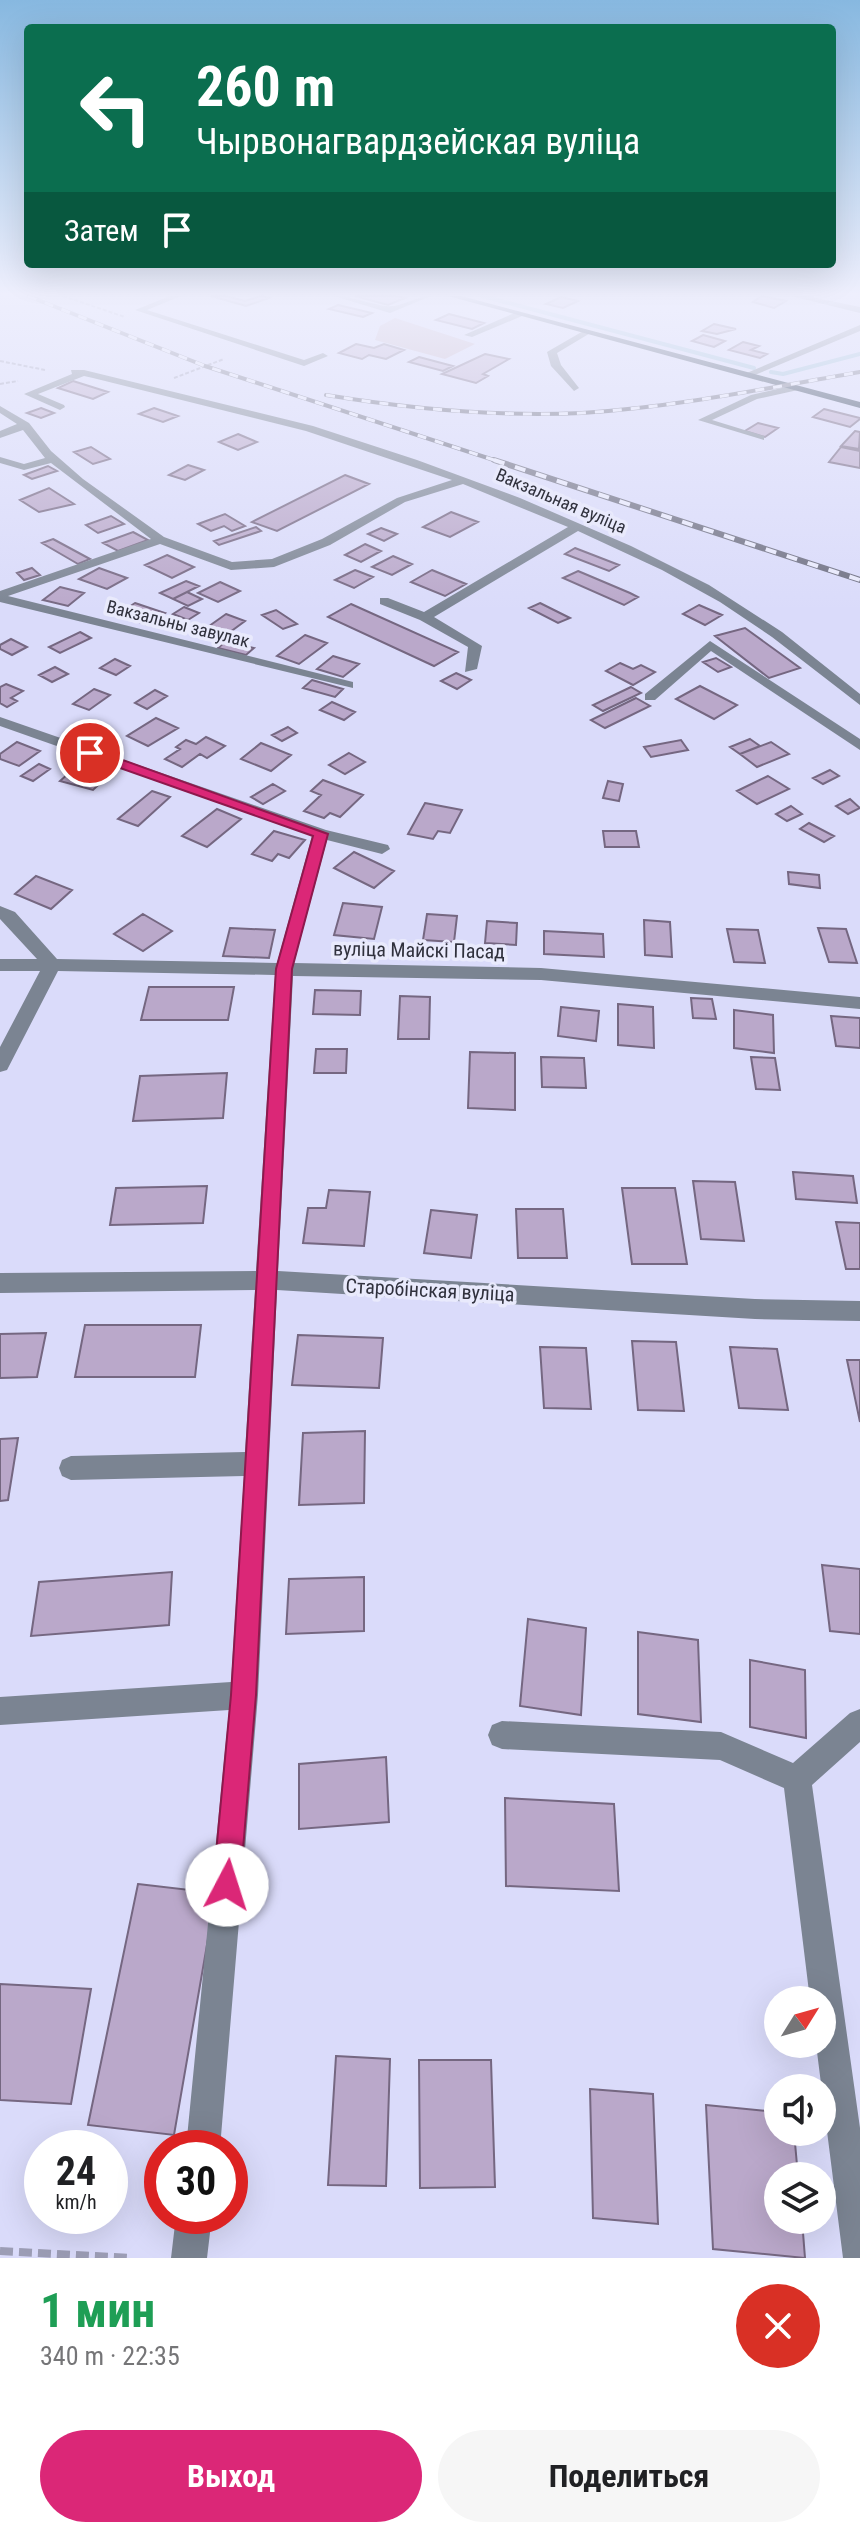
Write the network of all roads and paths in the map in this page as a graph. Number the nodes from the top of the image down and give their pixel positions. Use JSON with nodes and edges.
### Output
{"nodes":[{"id":1,"x":47,"y":401,"type":"edge"},
{"id":2,"x":212,"y":401,"type":"edge"},
{"id":3,"x":744,"y":401,"type":"edge"},
{"id":4,"x":60,"y":407,"type":"dead end"},
{"id":5,"x":0,"y":409,"type":"edge"},
{"id":6,"x":25,"y":425,"type":"junction"},
{"id":7,"x":0,"y":435,"type":"edge"},
{"id":8,"x":760,"y":438,"type":"dead end"},
{"id":9,"x":52,"y":459,"type":"junction"},
{"id":10,"x":0,"y":460,"type":"edge"},
{"id":11,"x":464,"y":480,"type":"junction"},
{"id":12,"x":577,"y":527,"type":"junction"},
{"id":13,"x":160,"y":540,"type":"junction"},
{"id":14,"x":0,"y":596,"type":"edge"},
{"id":15,"x":384,"y":601,"type":"dead end"},
{"id":16,"x":425,"y":617,"type":"junction"},
{"id":17,"x":470,"y":669,"type":"dead end"},
{"id":18,"x":348,"y":685,"type":"dead end"},
{"id":19,"x":650,"y":697,"type":"dead end"},
{"id":20,"x":860,"y":701,"type":"edge"},
{"id":21,"x":0,"y":721,"type":"edge"},
{"id":22,"x":860,"y":746,"type":"edge"},
{"id":23,"x":321,"y":834,"type":"junction"},
{"id":24,"x":382,"y":849,"type":"dead end"},
{"id":25,"x":0,"y":912,"type":"edge"},
{"id":26,"x":0,"y":965,"type":"edge"},
{"id":27,"x":52,"y":965,"type":"junction"},
{"id":28,"x":284,"y":969,"type":"junction"},
{"id":29,"x":860,"y":1003,"type":"edge"},
{"id":30,"x":0,"y":1065,"type":"edge"},
{"id":31,"x":267,"y":1280,"type":"junction"},
{"id":32,"x":0,"y":1283,"type":"edge"},
{"id":33,"x":860,"y":1311,"type":"edge"},
{"id":34,"x":255,"y":1464,"type":"junction"},
{"id":35,"x":71,"y":1468,"type":"dead end"},
{"id":36,"x":244,"y":1695,"type":"junction"},
{"id":37,"x":0,"y":1711,"type":"edge"},
{"id":38,"x":860,"y":1723,"type":"edge"},
{"id":39,"x":502,"y":1735,"type":"dead end"},
{"id":40,"x":797,"y":1779,"type":"junction"},
{"id":41,"x":205,"y":2130,"type":"edge"},
{"id":42,"x":192,"y":2234,"type":"edge"},
{"id":43,"x":0,"y":2251,"type":"edge"},
{"id":44,"x":48,"y":2256,"type":"edge"},
{"id":45,"x":860,"y":2256,"type":"edge"},
{"id":46,"x":131,"y":2258,"type":"edge"},
{"id":47,"x":189,"y":2258,"type":"edge"}],
"edges":[{"from":1,"to":4,"type":"street"},
{"from":2,"to":11,"type":"street","name":"Вакзальная вуліца"},
{"from":3,"to":8,"type":"street"},
{"from":5,"to":6,"type":"street"},
{"from":6,"to":7,"type":"street"},
{"from":6,"to":9,"type":"street"},
{"from":9,"to":10,"type":"street"},
{"from":9,"to":13,"type":"street"},
{"from":11,"to":12,"type":"street","name":"Вакзальная вуліца"},
{"from":11,"to":13,"type":"street"},
{"from":12,"to":16,"type":"street"},
{"from":12,"to":20,"type":"street","name":"Вакзальная вуліца"},
{"from":13,"to":14,"type":"street","name":"Вакзальны завулак"},
{"from":14,"to":18,"type":"street","name":"Вакзальны завулак"},
{"from":15,"to":16,"type":"street"},
{"from":16,"to":17,"type":"street"},
{"from":19,"to":22,"type":"street"},
{"from":21,"to":23,"type":"street"},
{"from":23,"to":24,"type":"street"},
{"from":23,"to":28,"type":"street"},
{"from":25,"to":27,"type":"street"},
{"from":26,"to":27,"type":"street","name":"вуліца Майскі Пасад"},
{"from":27,"to":28,"type":"street","name":"вуліца Майскі Пасад"},
{"from":27,"to":30,"type":"street"},
{"from":28,"to":29,"type":"street","name":"вуліца Майскі Пасад"},
{"from":28,"to":31,"type":"street"},
{"from":31,"to":32,"type":"street","name":"Старобінская вуліца"},
{"from":31,"to":33,"type":"street","name":"Старобінская вуліца"},
{"from":31,"to":34,"type":"street"},
{"from":34,"to":35,"type":"street"},
{"from":34,"to":36,"type":"street"},
{"from":36,"to":37,"type":"street"},
{"from":36,"to":41,"type":"street"},
{"from":38,"to":40,"type":"street"},
{"from":39,"to":40,"type":"street"},
{"from":40,"to":45,"type":"street"},
{"from":42,"to":47,"type":"street"},
{"from":43,"to":44,"type":"path"},
{"from":44,"to":46,"type":"path"}]}
